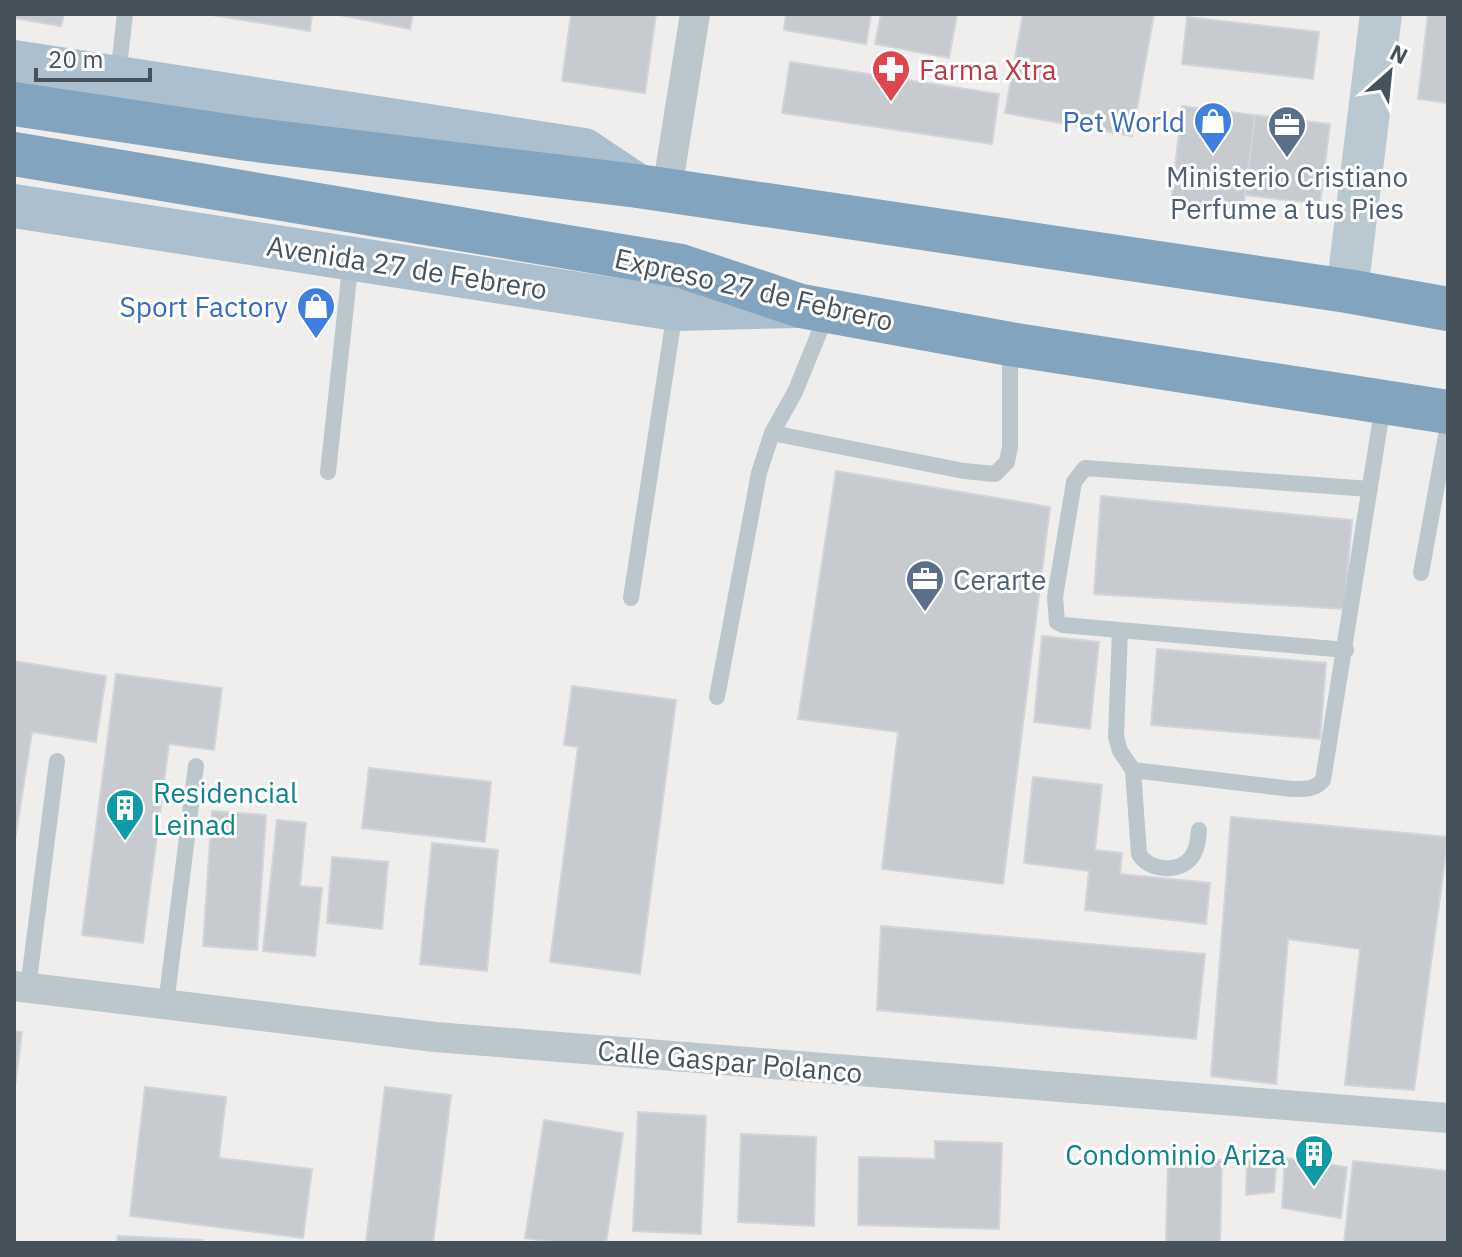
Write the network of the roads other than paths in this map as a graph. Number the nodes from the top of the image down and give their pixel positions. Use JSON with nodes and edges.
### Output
{"nodes":[{"id":1,"x":125,"y":14,"type":"edge"},
{"id":2,"x":695,"y":14,"type":"edge"},
{"id":3,"x":1381,"y":14,"type":"edge"},
{"id":4,"x":14,"y":62,"type":"edge"},
{"id":5,"x":118,"y":78,"type":"junction"},
{"id":6,"x":14,"y":104,"type":"edge"},
{"id":7,"x":14,"y":154,"type":"edge"},
{"id":8,"x":652,"y":188,"type":"junction"},
{"id":9,"x":14,"y":206,"type":"edge"},
{"id":10,"x":351,"y":259,"type":"junction"},
{"id":11,"x":1347,"y":291,"type":"junction"},
{"id":12,"x":814,"y":308,"type":"junction"},
{"id":13,"x":675,"y":309,"type":"junction"},
{"id":14,"x":1448,"y":309,"type":"edge"},
{"id":15,"x":1010,"y":344,"type":"junction"},
{"id":16,"x":1384,"y":400,"type":"junction"},
{"id":17,"x":1448,"y":412,"type":"edge"},
{"id":18,"x":1448,"y":425,"type":"edge"},
{"id":19,"x":772,"y":433,"type":"junction"},
{"id":20,"x":328,"y":472,"type":"dead end"},
{"id":21,"x":1370,"y":489,"type":"junction"},
{"id":22,"x":1421,"y":573,"type":"dead end"},
{"id":23,"x":631,"y":598,"type":"dead end"},
{"id":24,"x":1120,"y":630,"type":"junction"},
{"id":25,"x":1346,"y":650,"type":"junction"},
{"id":26,"x":717,"y":697,"type":"dead end"},
{"id":27,"x":57,"y":761,"type":"dead end"},
{"id":28,"x":196,"y":766,"type":"dead end"},
{"id":29,"x":1133,"y":770,"type":"junction"},
{"id":30,"x":1199,"y":830,"type":"dead end"},
{"id":31,"x":21,"y":987,"type":"edge"},
{"id":32,"x":166,"y":1004,"type":"junction"},
{"id":33,"x":1448,"y":1118,"type":"edge"}],
"edges":[{"from":1,"to":5,"type":"lane"},
{"from":2,"to":8,"type":"street"},
{"from":3,"to":11,"type":"street"},
{"from":4,"to":5,"type":"main road"},
{"from":5,"to":8,"type":"main road"},
{"from":6,"to":8,"type":"highway"},
{"from":7,"to":12,"type":"highway","name":"Expreso 27 de Febrero"},
{"from":8,"to":11,"type":"highway"},
{"from":9,"to":10,"type":"main road","name":"Avenida 27 de Febrero"},
{"from":10,"to":13,"type":"main road","name":"Avenida 27 de Febrero"},
{"from":10,"to":20,"type":"lane"},
{"from":11,"to":14,"type":"highway"},
{"from":12,"to":13,"type":"main road","name":"Avenida 27 de Febrero"},
{"from":12,"to":15,"type":"highway","name":"Expreso 27 de Febrero"},
{"from":12,"to":19,"type":"lane"},
{"from":13,"to":23,"type":"lane"},
{"from":15,"to":16,"type":"highway","name":"Expreso 27 de Febrero"},
{"from":15,"to":19,"type":"lane"},
{"from":16,"to":17,"type":"highway","name":"Expreso 27 de Febrero"},
{"from":16,"to":21,"type":"lane"},
{"from":18,"to":22,"type":"lane"},
{"from":19,"to":26,"type":"lane"},
{"from":21,"to":24,"type":"lane"},
{"from":21,"to":25,"type":"lane"},
{"from":24,"to":25,"type":"lane"},
{"from":24,"to":29,"type":"lane"},
{"from":25,"to":29,"type":"lane"},
{"from":27,"to":31,"type":"lane"},
{"from":28,"to":32,"type":"lane"},
{"from":29,"to":30,"type":"lane"},
{"from":31,"to":32,"type":"street","name":"Calle Gaspar Polanco"},
{"from":32,"to":33,"type":"street","name":"Calle Gaspar Polanco"}]}
